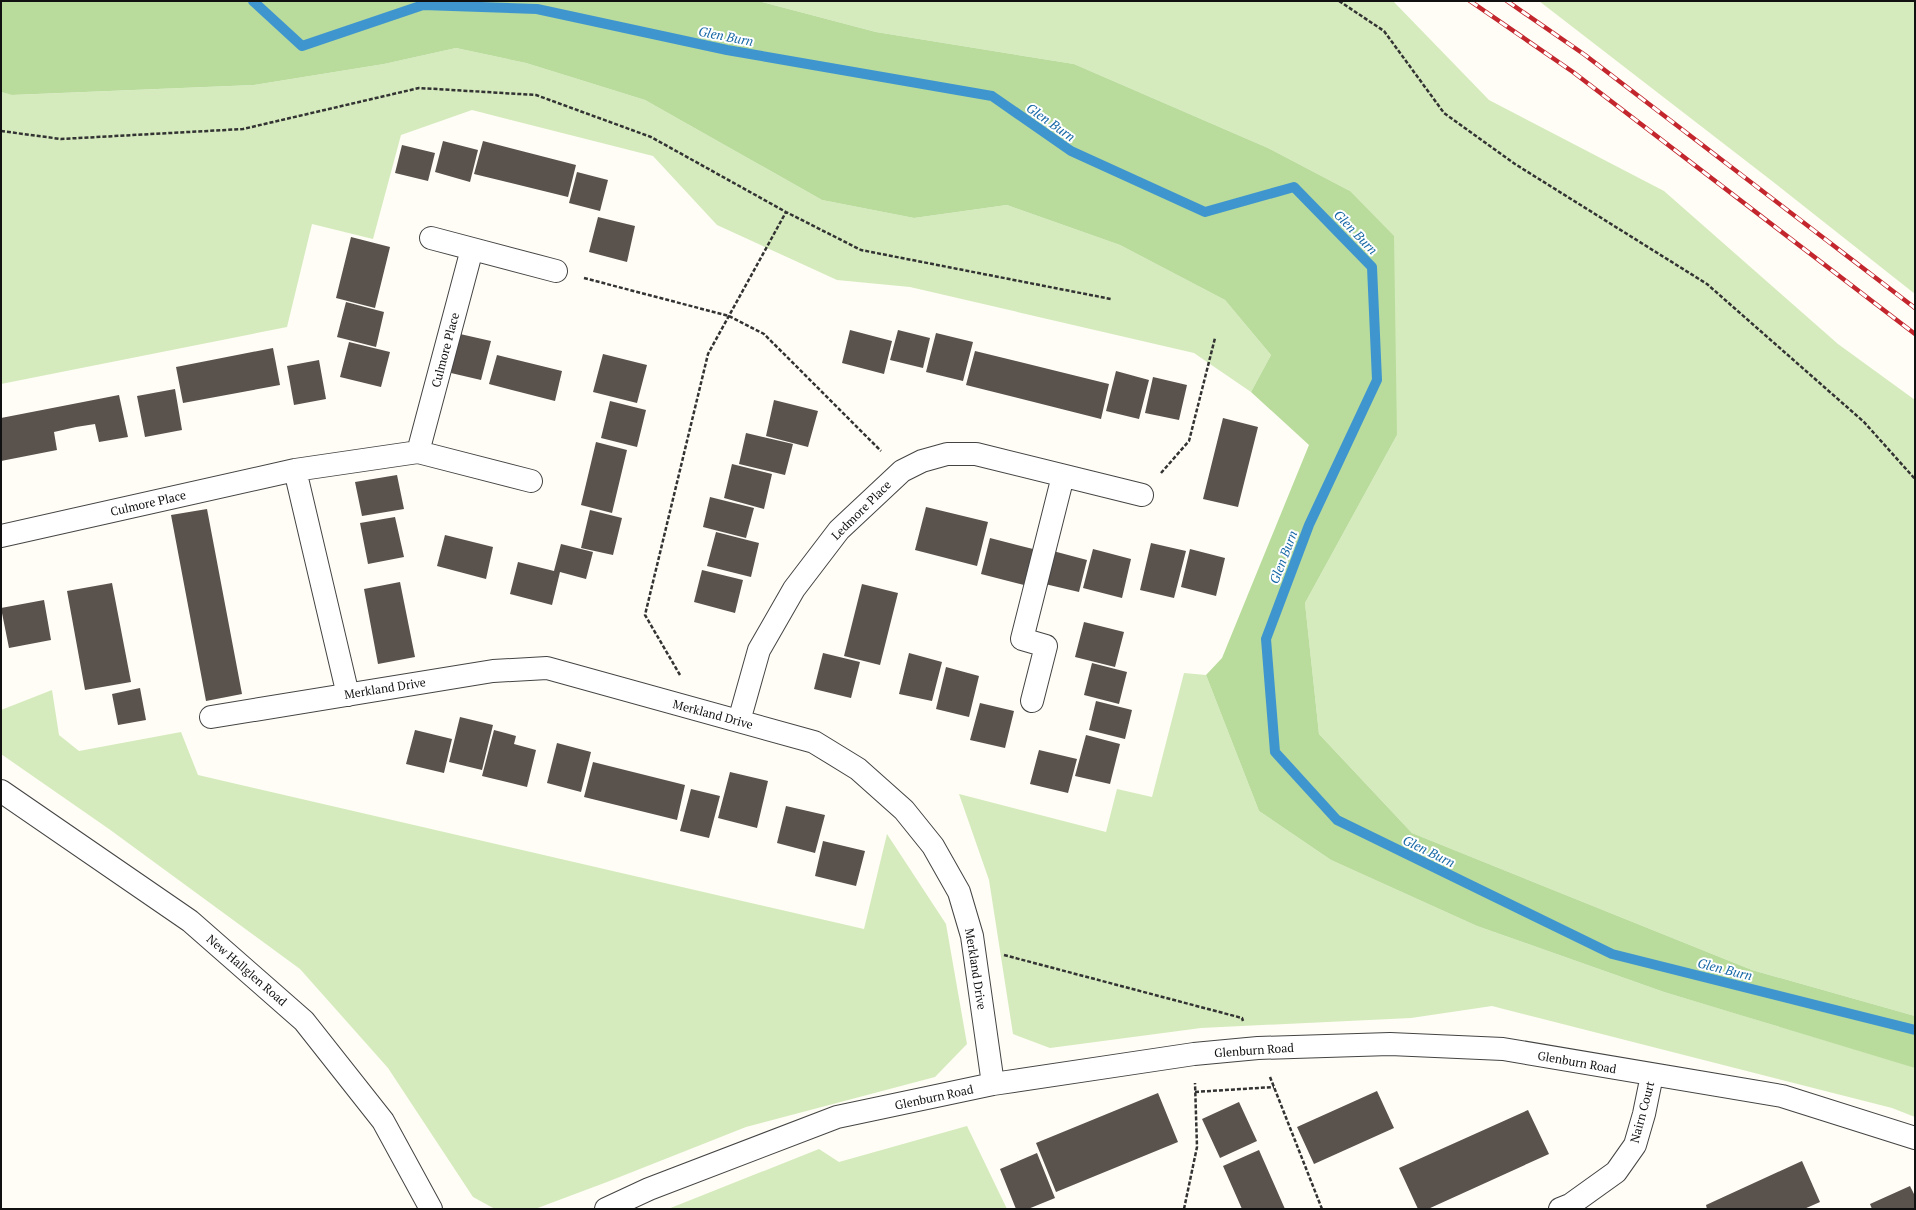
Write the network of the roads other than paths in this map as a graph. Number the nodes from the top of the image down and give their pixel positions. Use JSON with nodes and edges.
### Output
{"nodes":[{"id":1,"x":431,"y":238,"type":"dead end"},
{"id":2,"x":472,"y":249,"type":"junction"},
{"id":3,"x":556,"y":271,"type":"road end"},
{"id":4,"x":418,"y":452,"type":"junction"},
{"id":5,"x":295,"y":470,"type":"junction"},
{"id":6,"x":1064,"y":476,"type":"junction"},
{"id":7,"x":531,"y":481,"type":"dead end"},
{"id":8,"x":1142,"y":495,"type":"road end"},
{"id":9,"x":1,"y":536,"type":"edge"},
{"id":10,"x":348,"y":695,"type":"junction"},
{"id":11,"x":1032,"y":701,"type":"dead end"},
{"id":12,"x":211,"y":717,"type":"dead end"},
{"id":13,"x":739,"y":721,"type":"junction"},
{"id":14,"x":1,"y":791,"type":"edge"},
{"id":15,"x":1652,"y":1075,"type":"junction"},
{"id":16,"x":993,"y":1084,"type":"junction"},
{"id":17,"x":1915,"y":1138,"type":"edge"},
{"id":18,"x":431,"y":1209,"type":"edge"},
{"id":19,"x":606,"y":1209,"type":"edge"},
{"id":20,"x":1560,"y":1209,"type":"edge"}],
"edges":[{"from":1,"to":2,"type":"street"},
{"from":2,"to":3,"type":"street"},
{"from":2,"to":4,"type":"street","name":"Culmore Place"},
{"from":4,"to":5,"type":"street","name":"Culmore Place"},
{"from":4,"to":7,"type":"street","name":"Culmore Place"},
{"from":5,"to":9,"type":"street","name":"Culmore Place"},
{"from":5,"to":10,"type":"street"},
{"from":6,"to":8,"type":"street","name":"Ledmore Place"},
{"from":6,"to":11,"type":"street"},
{"from":6,"to":13,"type":"street","name":"Ledmore Place"},
{"from":10,"to":12,"type":"street","name":"Merkland Drive"},
{"from":10,"to":13,"type":"street","name":"Merkland Drive"},
{"from":13,"to":16,"type":"street","name":"Merkland Drive"},
{"from":14,"to":18,"type":"street","name":"New Hallglen Road"},
{"from":15,"to":16,"type":"street","name":"Glenburn Road"},
{"from":15,"to":17,"type":"street","name":"Glenburn Road"},
{"from":15,"to":20,"type":"street","name":"Nairn Court"},
{"from":16,"to":19,"type":"street","name":"Glenburn Road"}]}
